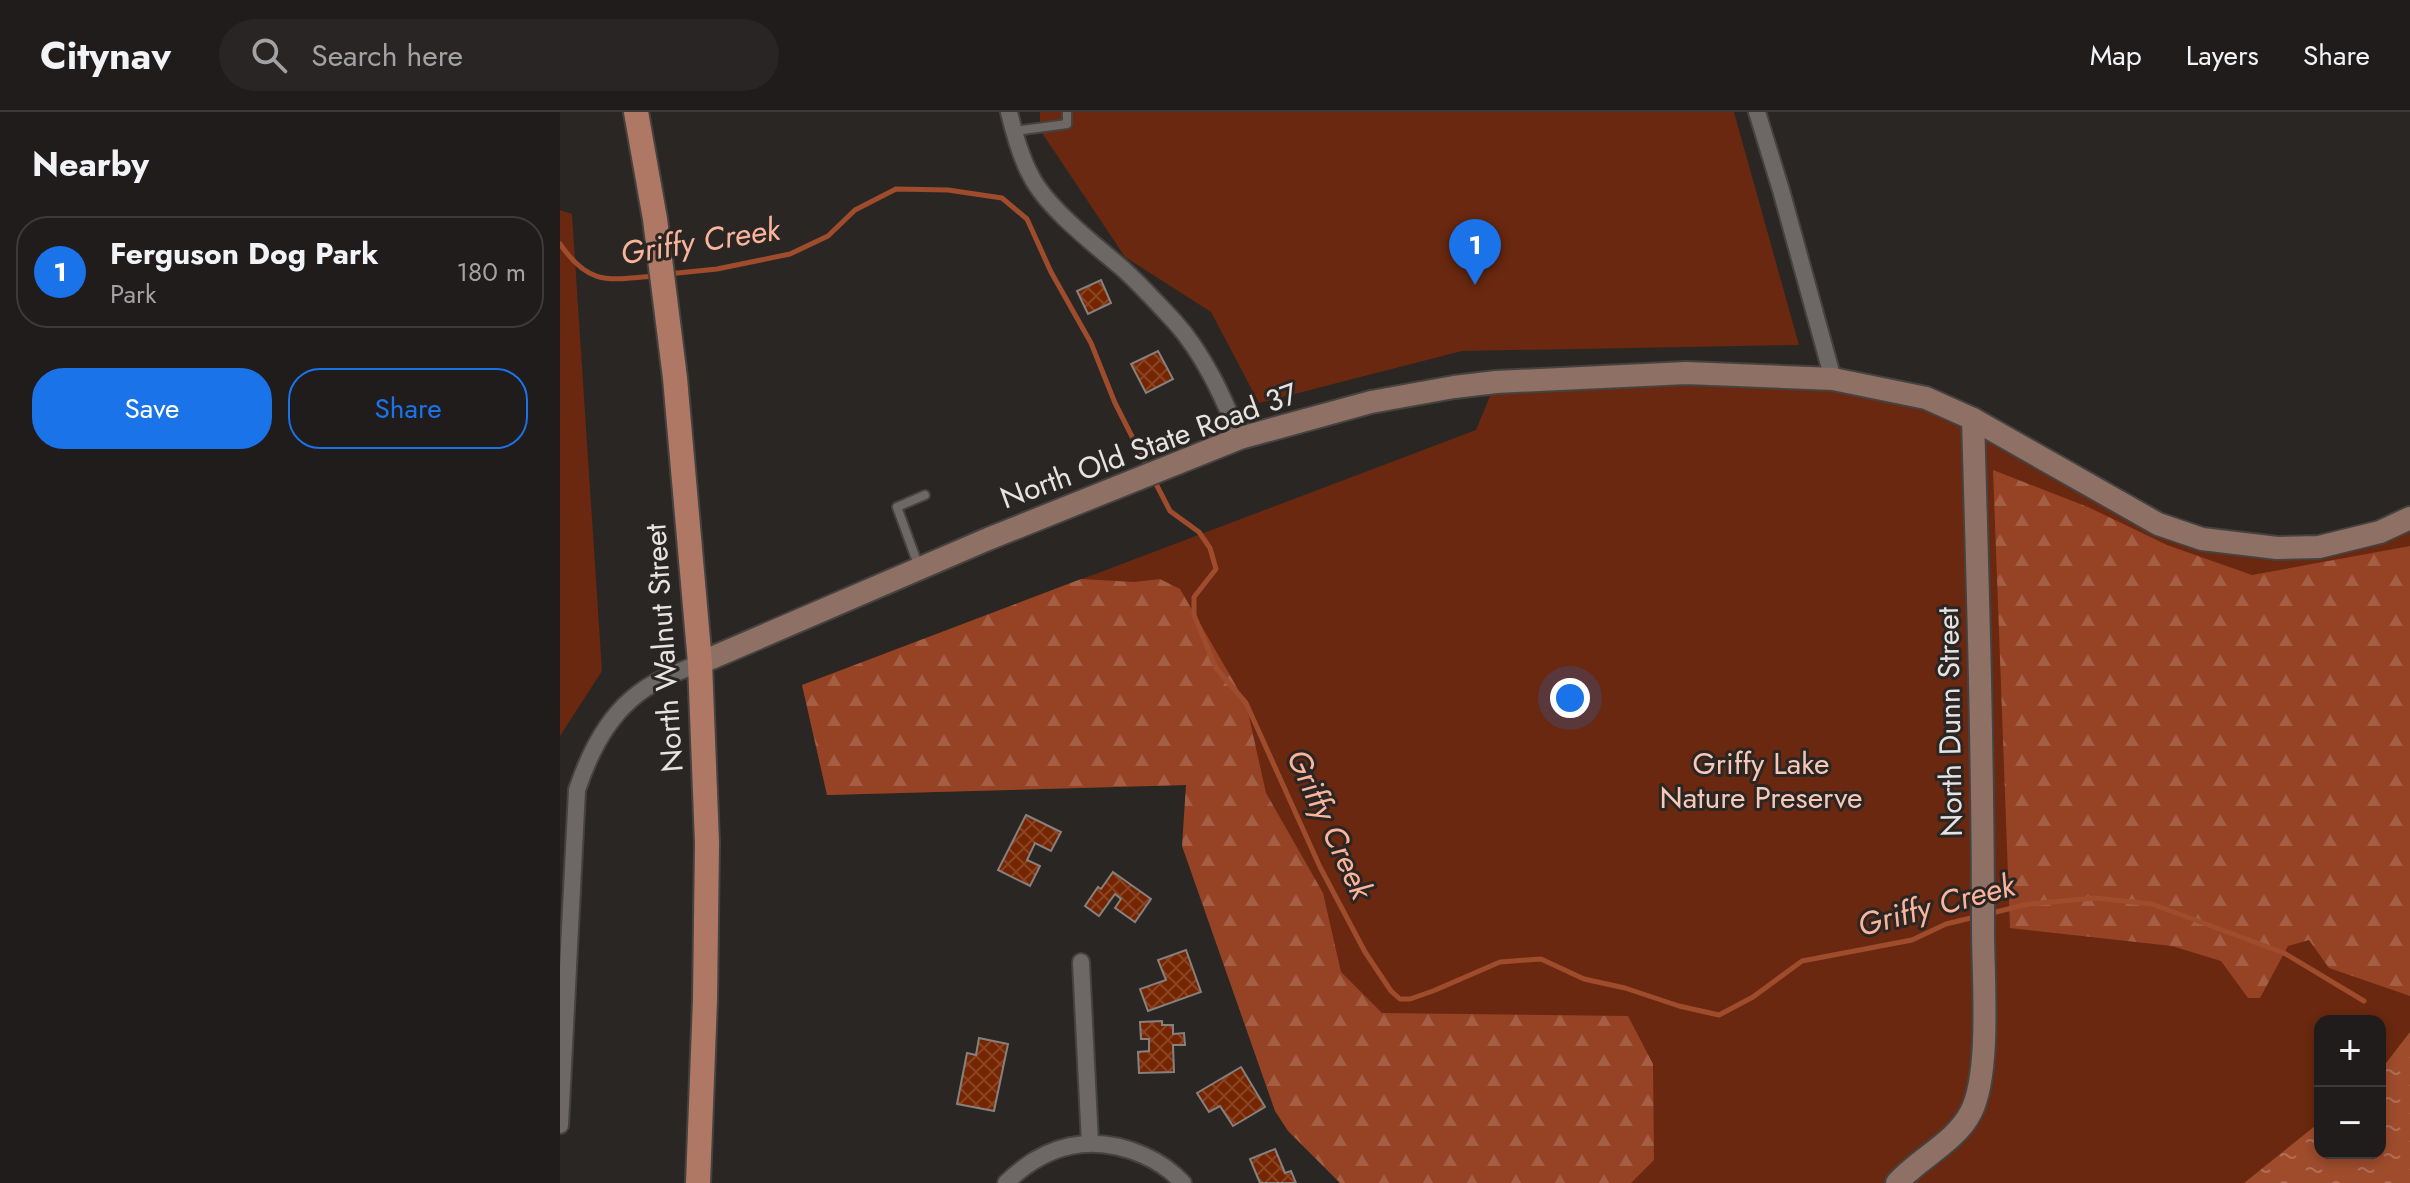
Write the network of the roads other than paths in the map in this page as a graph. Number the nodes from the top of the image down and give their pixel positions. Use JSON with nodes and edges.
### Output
{"nodes":[{"id":1,"x":636,"y":112,"type":"edge"},
{"id":2,"x":1009,"y":112,"type":"edge"},
{"id":3,"x":1067,"y":112,"type":"edge"},
{"id":4,"x":1757,"y":112,"type":"edge"},
{"id":5,"x":1014,"y":131,"type":"junction"},
{"id":6,"x":1833,"y":379,"type":"junction"},
{"id":7,"x":1973,"y":419,"type":"junction"},
{"id":8,"x":1240,"y":438,"type":"junction"},
{"id":9,"x":925,"y":495,"type":"dead end"},
{"id":10,"x":2410,"y":518,"type":"edge"},
{"id":11,"x":920,"y":568,"type":"junction"},
{"id":12,"x":700,"y":663,"type":"junction"},
{"id":13,"x":1081,"y":962,"type":"dead end"},
{"id":14,"x":560,"y":1125,"type":"edge"},
{"id":15,"x":1090,"y":1143,"type":"junction"},
{"id":16,"x":698,"y":1183,"type":"edge"},
{"id":17,"x":1006,"y":1183,"type":"edge"},
{"id":18,"x":1183,"y":1183,"type":"edge"},
{"id":19,"x":1897,"y":1183,"type":"edge"}],
"edges":[{"from":1,"to":12,"type":"main road","name":"North Walnut Street"},
{"from":2,"to":5,"type":"street"},
{"from":3,"to":5,"type":"lane"},
{"from":4,"to":6,"type":"street"},
{"from":5,"to":8,"type":"street"},
{"from":6,"to":7,"type":"street","name":"North Old State Road 37"},
{"from":6,"to":8,"type":"street","name":"North Old State Road 37"},
{"from":7,"to":10,"type":"street","name":"North Old State Road 37"},
{"from":7,"to":19,"type":"street","name":"North Dunn Street"},
{"from":8,"to":11,"type":"street","name":"North Old State Road 37"},
{"from":9,"to":11,"type":"lane"},
{"from":11,"to":12,"type":"street","name":"North Old State Road 37"},
{"from":12,"to":14,"type":"street","name":"North Old State Road 37"},
{"from":12,"to":16,"type":"main road","name":"North Walnut Street"},
{"from":13,"to":15,"type":"street"},
{"from":15,"to":17,"type":"street"},
{"from":15,"to":18,"type":"street"}]}
